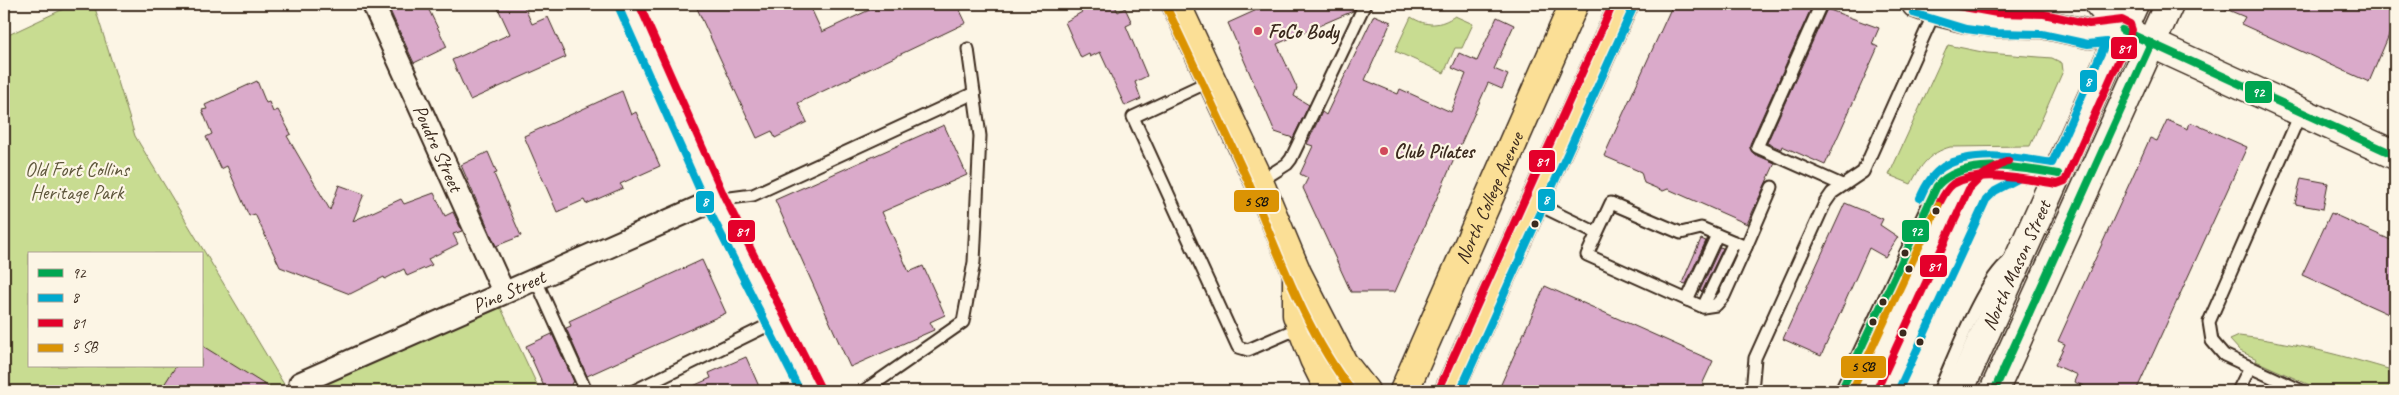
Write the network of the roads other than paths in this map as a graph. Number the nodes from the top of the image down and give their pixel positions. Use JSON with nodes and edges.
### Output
{"nodes":[{"id":1,"x":373,"y":4,"type":"edge"},
{"id":2,"x":628,"y":4,"type":"edge"},
{"id":3,"x":1176,"y":4,"type":"edge"},
{"id":4,"x":1365,"y":4,"type":"edge"},
{"id":5,"x":1574,"y":4,"type":"edge"},
{"id":6,"x":1624,"y":4,"type":"edge"},
{"id":7,"x":1822,"y":4,"type":"edge"},
{"id":8,"x":2099,"y":4,"type":"edge"},
{"id":9,"x":2134,"y":4,"type":"edge"},
{"id":10,"x":2168,"y":4,"type":"edge"},
{"id":11,"x":1925,"y":8,"type":"edge"},
{"id":12,"x":2122,"y":30,"type":"junction"},
{"id":13,"x":2151,"y":43,"type":"junction"},
{"id":14,"x":968,"y":49,"type":"dead end"},
{"id":15,"x":1210,"y":81,"type":"junction"},
{"id":16,"x":974,"y":93,"type":"junction"},
{"id":17,"x":2301,"y":112,"type":"junction"},
{"id":18,"x":2395,"y":155,"type":"edge"},
{"id":19,"x":2015,"y":169,"type":"junction"},
{"id":20,"x":2058,"y":174,"type":"junction"},
{"id":21,"x":1259,"y":182,"type":"junction"},
{"id":22,"x":1842,"y":185,"type":"junction"},
{"id":23,"x":1772,"y":188,"type":"dead end"},
{"id":24,"x":715,"y":200,"type":"junction"},
{"id":25,"x":1534,"y":203,"type":"junction"},
{"id":26,"x":1597,"y":233,"type":"junction"},
{"id":27,"x":1717,"y":235,"type":"junction"},
{"id":28,"x":1734,"y":242,"type":"junction"},
{"id":29,"x":1746,"y":247,"type":"junction"},
{"id":30,"x":2024,"y":250,"type":"junction"},
{"id":31,"x":535,"y":278,"type":"junction"},
{"id":32,"x":503,"y":292,"type":"junction"},
{"id":33,"x":1687,"y":300,"type":"junction"},
{"id":34,"x":1703,"y":307,"type":"junction"},
{"id":35,"x":1310,"y":320,"type":"junction"},
{"id":36,"x":775,"y":322,"type":"junction"},
{"id":37,"x":2250,"y":367,"type":"junction"},
{"id":38,"x":300,"y":382,"type":"dead end"},
{"id":39,"x":586,"y":391,"type":"edge"},
{"id":40,"x":634,"y":391,"type":"edge"},
{"id":41,"x":810,"y":391,"type":"edge"},
{"id":42,"x":864,"y":391,"type":"edge"},
{"id":43,"x":1330,"y":391,"type":"edge"},
{"id":44,"x":1365,"y":391,"type":"edge"},
{"id":45,"x":1404,"y":391,"type":"edge"},
{"id":46,"x":1449,"y":391,"type":"edge"},
{"id":47,"x":1752,"y":391,"type":"edge"},
{"id":48,"x":1841,"y":391,"type":"edge"},
{"id":49,"x":1887,"y":391,"type":"edge"},
{"id":50,"x":1939,"y":391,"type":"edge"},
{"id":51,"x":1959,"y":391,"type":"edge"},
{"id":52,"x":1994,"y":391,"type":"edge"},
{"id":53,"x":2238,"y":391,"type":"edge"},
{"id":54,"x":2302,"y":391,"type":"edge"}],
"edges":[{"from":1,"to":32,"type":"street","name":"Poudre Street"},
{"from":2,"to":24,"type":"street"},
{"from":3,"to":15,"type":"highway"},
{"from":4,"to":21,"type":"lane"},
{"from":5,"to":45,"type":"highway","name":"North College Avenue"},
{"from":6,"to":25,"type":"highway","name":"North College Avenue"},
{"from":7,"to":22,"type":"lane"},
{"from":8,"to":12,"type":"street"},
{"from":9,"to":12,"type":"street","name":"North Mason Street"},
{"from":10,"to":13,"type":"street"},
{"from":11,"to":12,"type":"street"},
{"from":11,"to":22,"type":"lane"},
{"from":12,"to":13,"type":"street"},
{"from":12,"to":20,"type":"street","name":"North Mason Street"},
{"from":13,"to":17,"type":"street"},
{"from":13,"to":52,"type":"street"},
{"from":14,"to":16,"type":"lane"},
{"from":15,"to":21,"type":"highway"},
{"from":15,"to":35,"type":"lane"},
{"from":16,"to":24,"type":"lane"},
{"from":16,"to":42,"type":"lane"},
{"from":17,"to":18,"type":"street"},
{"from":17,"to":37,"type":"lane"},
{"from":19,"to":20,"type":"lane"},
{"from":19,"to":48,"type":"lane"},
{"from":19,"to":49,"type":"lane"},
{"from":20,"to":30,"type":"street","name":"North Mason Street"},
{"from":21,"to":35,"type":"highway"},
{"from":22,"to":47,"type":"lane"},
{"from":23,"to":29,"type":"lane"},
{"from":24,"to":31,"type":"street","name":"Pine Street"},
{"from":24,"to":36,"type":"street"},
{"from":25,"to":26,"type":"lane"},
{"from":25,"to":46,"type":"highway","name":"North College Avenue"},
{"from":26,"to":27,"type":"lane"},
{"from":26,"to":33,"type":"lane"},
{"from":27,"to":28,"type":"lane"},
{"from":27,"to":33,"type":"lane"},
{"from":28,"to":29,"type":"lane"},
{"from":28,"to":34,"type":"lane"},
{"from":29,"to":34,"type":"lane"},
{"from":30,"to":50,"type":"lane"},
{"from":30,"to":51,"type":"street","name":"North Mason Street"},
{"from":31,"to":32,"type":"street","name":"Pine Street"},
{"from":31,"to":39,"type":"lane"},
{"from":32,"to":38,"type":"street","name":"Pine Street"},
{"from":33,"to":34,"type":"lane"},
{"from":35,"to":43,"type":"highway"},
{"from":35,"to":44,"type":"highway"},
{"from":36,"to":40,"type":"lane"},
{"from":36,"to":41,"type":"street"},
{"from":37,"to":53,"type":"lane"},
{"from":37,"to":54,"type":"lane"}]}
